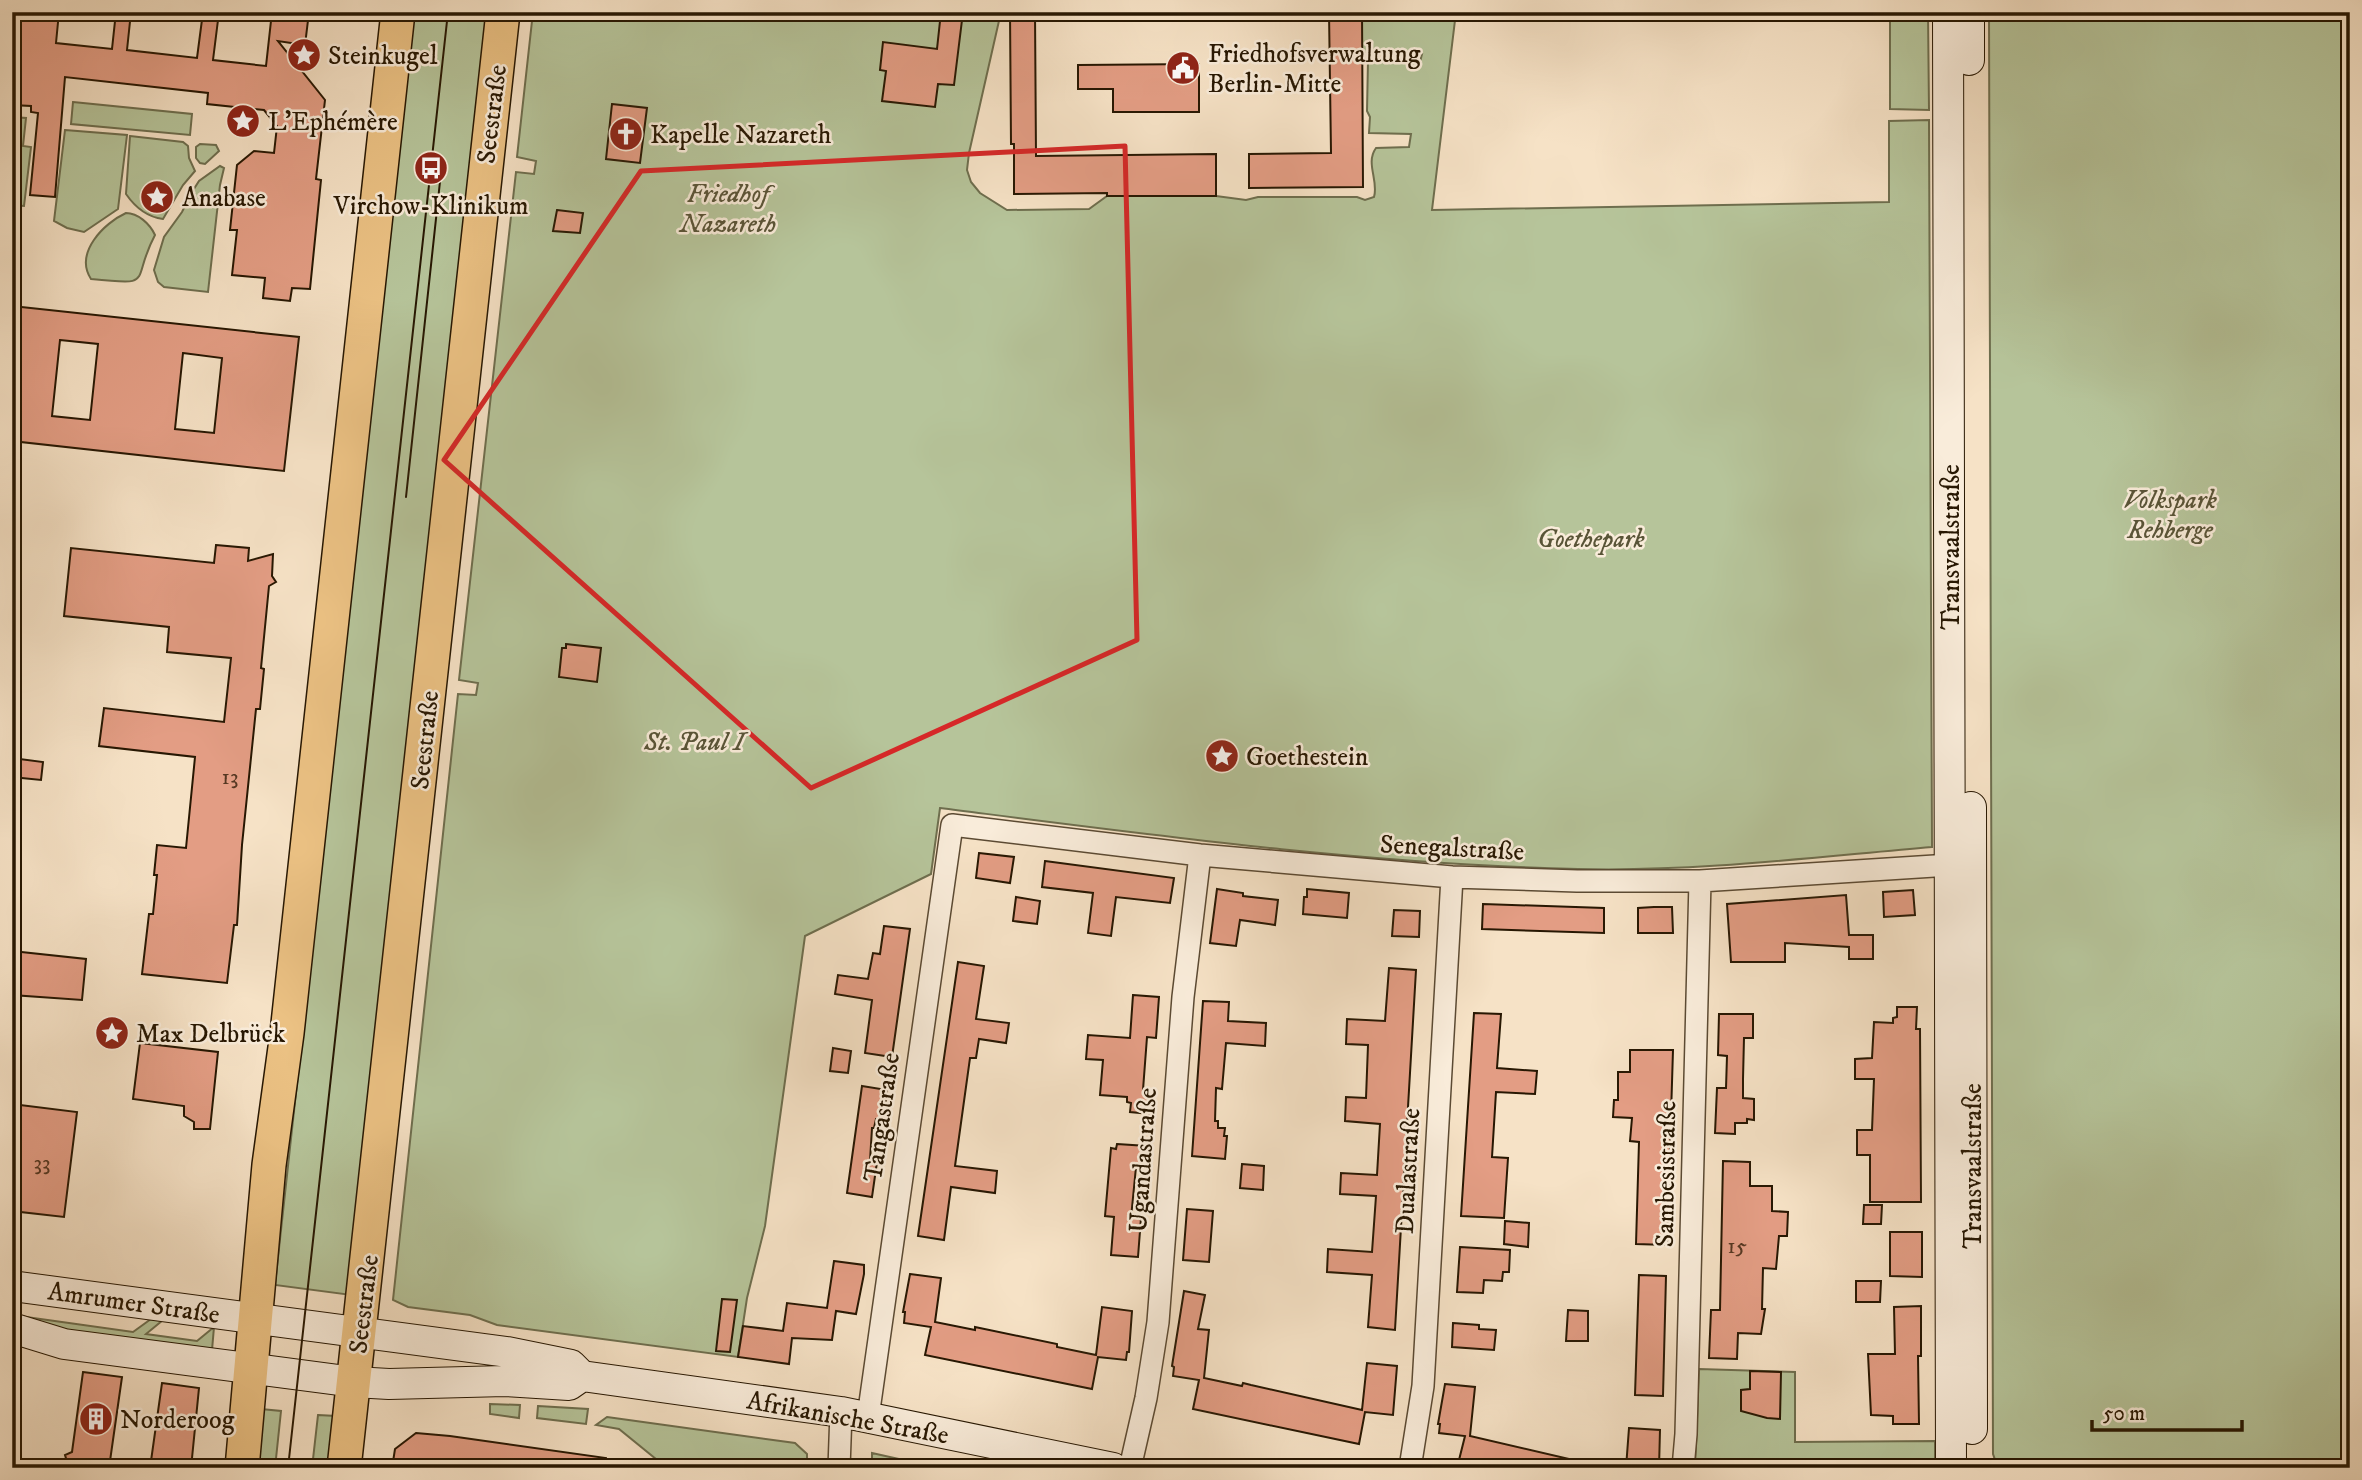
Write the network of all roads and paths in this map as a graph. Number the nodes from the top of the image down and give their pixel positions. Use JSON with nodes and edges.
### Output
{"nodes":[{"id":1,"x":398,"y":12,"type":"edge"},
{"id":2,"x":503,"y":12,"type":"edge"},
{"id":3,"x":1948,"y":12,"type":"edge"},
{"id":4,"x":1969,"y":12,"type":"edge"},
{"id":5,"x":1959,"y":230,"type":"junction"},
{"id":6,"x":952,"y":825,"type":"joint"},
{"id":7,"x":1200,"y":855,"type":"junction"},
{"id":8,"x":1961,"y":864,"type":"junction"},
{"id":9,"x":1452,"y":877,"type":"junction"},
{"id":10,"x":1700,"y":881,"type":"junction"},
{"id":11,"x":1962,"y":1284,"type":"junction"},
{"id":12,"x":12,"y":1286,"type":"edge"},
{"id":13,"x":255,"y":1318,"type":"junction"},
{"id":14,"x":12,"y":1328,"type":"edge"},
{"id":15,"x":360,"y":1333,"type":"junction"},
{"id":16,"x":472,"y":1348,"type":"junction"},
{"id":17,"x":251,"y":1369,"type":"junction"},
{"id":18,"x":582,"y":1376,"type":"junction"},
{"id":19,"x":469,"y":1381,"type":"junction"},
{"id":20,"x":354,"y":1382,"type":"junction"},
{"id":21,"x":855,"y":1415,"type":"junction"},
{"id":22,"x":242,"y":1468,"type":"edge"},
{"id":23,"x":344,"y":1468,"type":"edge"},
{"id":24,"x":839,"y":1468,"type":"edge"},
{"id":25,"x":1113,"y":1468,"type":"edge"},
{"id":26,"x":1130,"y":1468,"type":"edge"},
{"id":27,"x":1410,"y":1468,"type":"edge"},
{"id":28,"x":1683,"y":1468,"type":"edge"},
{"id":29,"x":1951,"y":1468,"type":"edge"},
{"id":30,"x":1972,"y":1468,"type":"edge"}],
"edges":[{"from":1,"to":13,"type":"main road"},
{"from":2,"to":15,"type":"main road","name":"Seestraße"},
{"from":3,"to":5,"type":"street","name":"Transvaalstraße"},
{"from":4,"to":5,"type":"street","name":"Transvaalstraße"},
{"from":5,"to":8,"type":"street","name":"Transvaalstraße"},
{"from":6,"to":7,"type":"street","name":"Senegalstraße"},
{"from":6,"to":21,"type":"street","name":"Tangastraße"},
{"from":7,"to":9,"type":"street","name":"Senegalstraße"},
{"from":7,"to":26,"type":"street","name":"Ugandastraße"},
{"from":8,"to":10,"type":"street","name":"Senegalstraße"},
{"from":8,"to":11,"type":"street","name":"Transvaalstraße"},
{"from":9,"to":10,"type":"street","name":"Senegalstraße"},
{"from":9,"to":27,"type":"street","name":"Dualastraße"},
{"from":10,"to":28,"type":"street","name":"Sambesistraße"},
{"from":11,"to":29,"type":"street","name":"Transvaalstraße"},
{"from":11,"to":30,"type":"street","name":"Transvaalstraße"},
{"from":12,"to":13,"type":"street","name":"Amrumer Straße"},
{"from":13,"to":15,"type":"street","name":"Amrumer Straße"},
{"from":13,"to":17,"type":"main road"},
{"from":14,"to":17,"type":"street","name":"Amrumer Straße"},
{"from":15,"to":16,"type":"street","name":"Afrikanische Straße"},
{"from":15,"to":20,"type":"main road","name":"Seestraße"},
{"from":16,"to":18,"type":"street","name":"Afrikanische Straße"},
{"from":16,"to":19,"type":"street"},
{"from":17,"to":20,"type":"street","name":"Amrumer Straße"},
{"from":17,"to":22,"type":"main road"},
{"from":18,"to":19,"type":"street","name":"Afrikanische Straße"},
{"from":18,"to":21,"type":"street","name":"Afrikanische Straße"},
{"from":19,"to":20,"type":"street","name":"Afrikanische Straße"},
{"from":20,"to":23,"type":"main road","name":"Seestraße"},
{"from":21,"to":24,"type":"street","name":"Tangastraße"},
{"from":21,"to":25,"type":"street","name":"Afrikanische Straße"}]}
